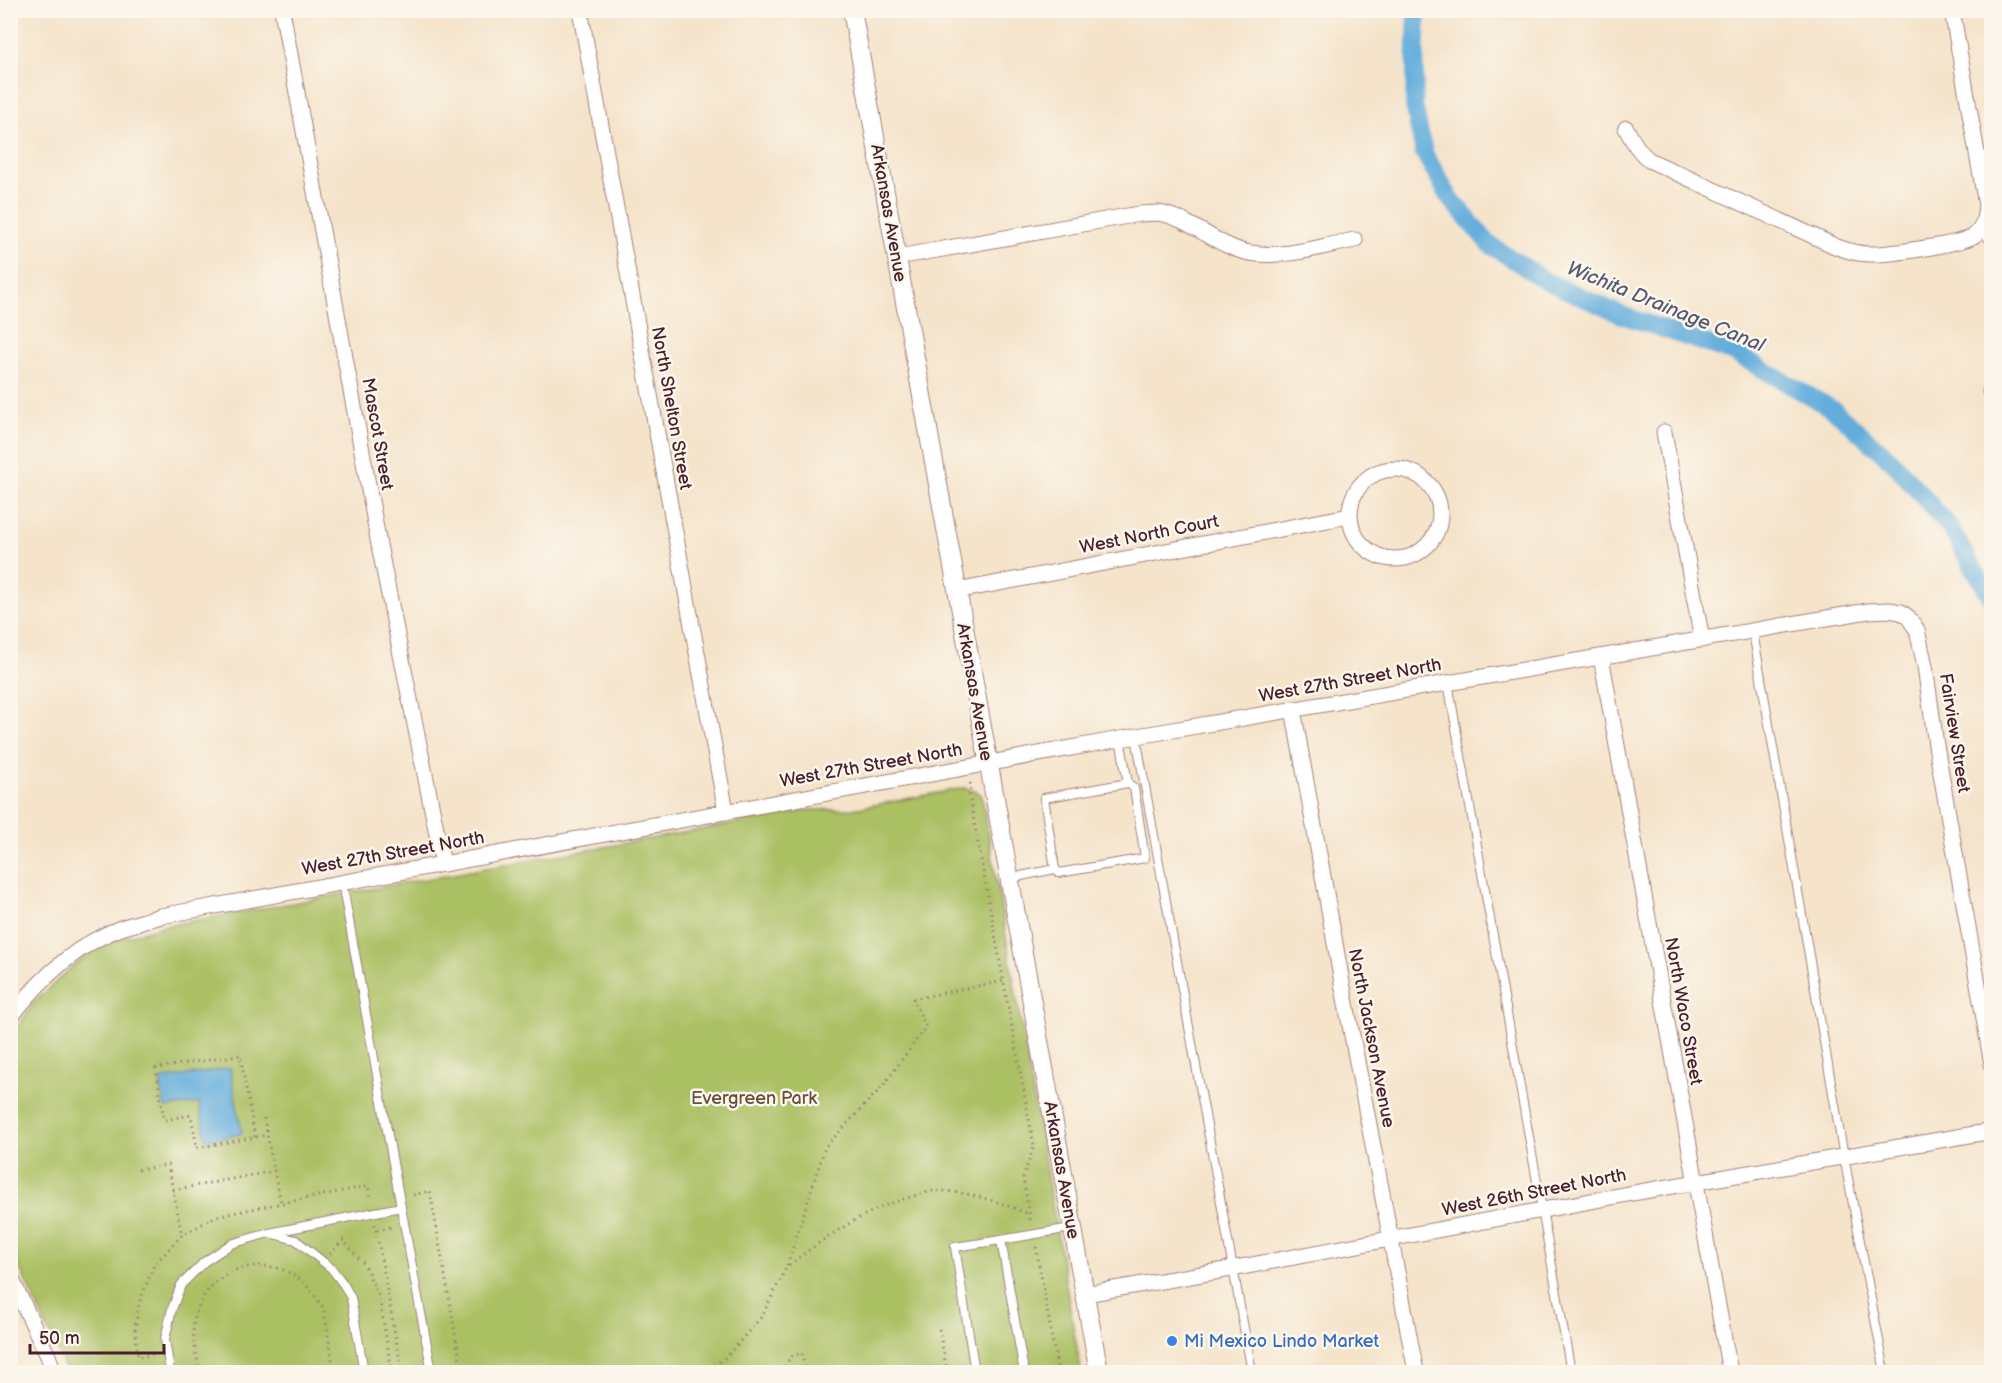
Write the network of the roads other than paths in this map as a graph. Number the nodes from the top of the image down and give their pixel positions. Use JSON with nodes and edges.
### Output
{"nodes":[{"id":1,"x":282,"y":10,"type":"edge"},
{"id":2,"x":580,"y":10,"type":"edge"},
{"id":3,"x":852,"y":10,"type":"edge"},
{"id":4,"x":1952,"y":10,"type":"edge"},
{"id":5,"x":1626,"y":128,"type":"dead end"},
{"id":6,"x":1987,"y":232,"type":"edge"},
{"id":7,"x":1355,"y":240,"type":"dead end"},
{"id":8,"x":898,"y":257,"type":"junction"},
{"id":9,"x":1664,"y":432,"type":"dead end"},
{"id":10,"x":1349,"y":516,"type":"junction"},
{"id":11,"x":957,"y":591,"type":"junction"},
{"id":12,"x":1911,"y":622,"type":"joint"},
{"id":13,"x":1753,"y":632,"type":"junction"},
{"id":14,"x":1702,"y":640,"type":"junction"},
{"id":15,"x":1601,"y":657,"type":"junction"},
{"id":16,"x":1448,"y":683,"type":"junction"},
{"id":17,"x":1293,"y":710,"type":"junction"},
{"id":18,"x":1136,"y":736,"type":"junction"},
{"id":19,"x":1120,"y":739,"type":"junction"},
{"id":20,"x":988,"y":764,"type":"junction"},
{"id":21,"x":1128,"y":783,"type":"junction"},
{"id":22,"x":726,"y":812,"type":"junction"},
{"id":23,"x":443,"y":864,"type":"junction"},
{"id":24,"x":1055,"y":869,"type":"junction"},
{"id":25,"x":1009,"y":878,"type":"junction"},
{"id":26,"x":342,"y":882,"type":"junction"},
{"id":27,"x":10,"y":1018,"type":"edge"},
{"id":28,"x":1992,"y":1064,"type":"edge"},
{"id":29,"x":1992,"y":1131,"type":"edge"},
{"id":30,"x":1844,"y":1157,"type":"junction"},
{"id":31,"x":1695,"y":1183,"type":"junction"},
{"id":32,"x":401,"y":1207,"type":"junction"},
{"id":33,"x":1542,"y":1210,"type":"junction"},
{"id":34,"x":1073,"y":1228,"type":"junction"},
{"id":35,"x":269,"y":1233,"type":"junction"},
{"id":36,"x":1390,"y":1239,"type":"junction"},
{"id":37,"x":1001,"y":1240,"type":"junction"},
{"id":38,"x":1232,"y":1269,"type":"junction"},
{"id":39,"x":10,"y":1276,"type":"edge"},
{"id":40,"x":1084,"y":1293,"type":"junction"},
{"id":41,"x":15,"y":1297,"type":"edge"},
{"id":42,"x":54,"y":1372,"type":"edge"},
{"id":43,"x":170,"y":1372,"type":"edge"},
{"id":44,"x":364,"y":1372,"type":"edge"},
{"id":45,"x":432,"y":1372,"type":"edge"},
{"id":46,"x":975,"y":1372,"type":"edge"},
{"id":47,"x":1024,"y":1372,"type":"edge"},
{"id":48,"x":1099,"y":1372,"type":"edge"},
{"id":49,"x":1252,"y":1372,"type":"edge"},
{"id":50,"x":1416,"y":1372,"type":"edge"},
{"id":51,"x":1571,"y":1372,"type":"edge"},
{"id":52,"x":1730,"y":1372,"type":"edge"},
{"id":53,"x":1885,"y":1372,"type":"edge"}],
"edges":[{"from":1,"to":23,"type":"street","name":"Mascot Street"},
{"from":2,"to":22,"type":"street","name":"North Shelton Street"},
{"from":3,"to":8,"type":"street","name":"Arkansas Avenue"},
{"from":4,"to":6,"type":"street"},
{"from":5,"to":6,"type":"street"},
{"from":7,"to":8,"type":"street"},
{"from":8,"to":11,"type":"street","name":"Arkansas Avenue"},
{"from":9,"to":14,"type":"street"},
{"from":10,"to":10,"type":"street"},
{"from":10,"to":11,"type":"street","name":"West North Court"},
{"from":11,"to":20,"type":"street","name":"Arkansas Avenue"},
{"from":12,"to":13,"type":"street","name":"West 27th Street North"},
{"from":12,"to":28,"type":"street","name":"Fairview Street"},
{"from":13,"to":14,"type":"street","name":"West 27th Street North"},
{"from":13,"to":30,"type":"lane"},
{"from":14,"to":15,"type":"street","name":"West 27th Street North"},
{"from":15,"to":16,"type":"street","name":"West 27th Street North"},
{"from":15,"to":31,"type":"street","name":"North Waco Street"},
{"from":16,"to":17,"type":"street","name":"West 27th Street North"},
{"from":16,"to":33,"type":"lane"},
{"from":17,"to":18,"type":"street","name":"West 27th Street North"},
{"from":17,"to":36,"type":"street","name":"North Jackson Avenue"},
{"from":18,"to":19,"type":"street","name":"West 27th Street North"},
{"from":18,"to":38,"type":"lane"},
{"from":19,"to":20,"type":"street","name":"West 27th Street North"},
{"from":19,"to":21,"type":"lane"},
{"from":20,"to":22,"type":"street","name":"West 27th Street North"},
{"from":20,"to":25,"type":"street","name":"Arkansas Avenue"},
{"from":21,"to":24,"type":"lane"},
{"from":21,"to":24,"type":"lane"},
{"from":22,"to":23,"type":"street","name":"West 27th Street North"},
{"from":23,"to":26,"type":"street","name":"West 27th Street North"},
{"from":24,"to":25,"type":"lane"},
{"from":25,"to":34,"type":"street","name":"Arkansas Avenue"},
{"from":26,"to":27,"type":"street","name":"West 27th Street North"},
{"from":26,"to":32,"type":"lane"},
{"from":29,"to":30,"type":"street","name":"West 26th Street North"},
{"from":30,"to":31,"type":"street","name":"West 26th Street North"},
{"from":30,"to":53,"type":"lane"},
{"from":31,"to":33,"type":"street","name":"West 26th Street North"},
{"from":31,"to":52,"type":"street","name":"North Waco Street"},
{"from":32,"to":35,"type":"lane"},
{"from":32,"to":45,"type":"lane"},
{"from":33,"to":36,"type":"street","name":"West 26th Street North"},
{"from":33,"to":51,"type":"lane"},
{"from":34,"to":37,"type":"lane"},
{"from":34,"to":40,"type":"street","name":"Arkansas Avenue"},
{"from":35,"to":43,"type":"lane"},
{"from":35,"to":44,"type":"lane"},
{"from":36,"to":38,"type":"street","name":"West 26th Street North"},
{"from":36,"to":50,"type":"street","name":"North Jackson Avenue"},
{"from":37,"to":46,"type":"lane"},
{"from":37,"to":47,"type":"lane"},
{"from":38,"to":40,"type":"street","name":"West 26th Street North"},
{"from":38,"to":49,"type":"lane"},
{"from":39,"to":41,"type":"street"},
{"from":40,"to":48,"type":"street","name":"Arkansas Avenue"},
{"from":41,"to":42,"type":"street"}]}
